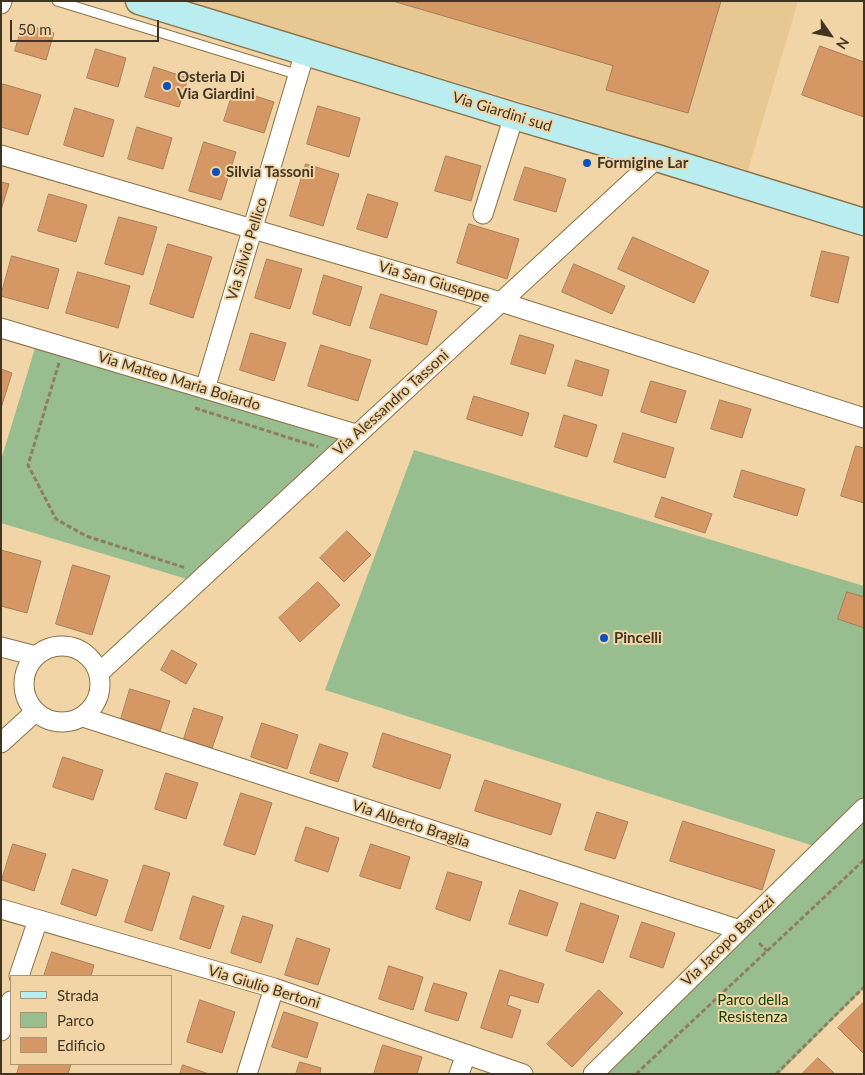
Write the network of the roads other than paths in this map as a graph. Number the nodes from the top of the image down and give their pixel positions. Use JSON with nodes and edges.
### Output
{"nodes":[{"id":1,"x":57,"y":1,"type":"edge"},
{"id":2,"x":139,"y":1,"type":"edge"},
{"id":3,"x":302,"y":63,"type":"junction"},
{"id":4,"x":514,"y":116,"type":"junction"},
{"id":5,"x":1,"y":155,"type":"edge"},
{"id":6,"x":657,"y":158,"type":"junction"},
{"id":7,"x":483,"y":214,"type":"dead end"},
{"id":8,"x":864,"y":222,"type":"edge"},
{"id":9,"x":253,"y":229,"type":"junction"},
{"id":10,"x":501,"y":302,"type":"junction"},
{"id":11,"x":1,"y":328,"type":"edge"},
{"id":12,"x":205,"y":389,"type":"junction"},
{"id":13,"x":864,"y":418,"type":"edge"},
{"id":14,"x":356,"y":434,"type":"junction"},
{"id":15,"x":5,"y":648,"type":"edge"},
{"id":16,"x":32,"y":661,"type":"junction"},
{"id":17,"x":95,"y":666,"type":"junction"},
{"id":18,"x":35,"y":712,"type":"junction"},
{"id":19,"x":82,"y":717,"type":"junction"},
{"id":20,"x":1,"y":743,"type":"edge"},
{"id":21,"x":864,"y":808,"type":"edge"},
{"id":22,"x":1,"y":909,"type":"edge"},
{"id":23,"x":38,"y":920,"type":"junction"},
{"id":24,"x":740,"y":930,"type":"junction"},
{"id":25,"x":19,"y":975,"type":"edge"},
{"id":26,"x":274,"y":988,"type":"junction"},
{"id":27,"x":10,"y":1004,"type":"edge"},
{"id":28,"x":1,"y":1031,"type":"edge"},
{"id":29,"x":466,"y":1054,"type":"junction"},
{"id":30,"x":247,"y":1074,"type":"edge"},
{"id":31,"x":459,"y":1074,"type":"edge"},
{"id":32,"x":523,"y":1074,"type":"edge"},
{"id":33,"x":593,"y":1074,"type":"edge"}],
"edges":[{"from":1,"to":3,"type":"lane"},
{"from":2,"to":3,"type":"main road","name":"Via Giardini sud"},
{"from":3,"to":4,"type":"main road","name":"Via Giardini sud"},
{"from":3,"to":9,"type":"street","name":"Via Silvio Pellico"},
{"from":4,"to":6,"type":"main road","name":"Via Giardini sud"},
{"from":4,"to":7,"type":"street"},
{"from":5,"to":9,"type":"street","name":"Via San Giuseppe"},
{"from":6,"to":8,"type":"main road","name":"Via Giardini sud"},
{"from":6,"to":10,"type":"street","name":"Via Alessandro Tassoni"},
{"from":9,"to":10,"type":"street","name":"Via San Giuseppe"},
{"from":9,"to":12,"type":"street","name":"Via Silvio Pellico"},
{"from":10,"to":13,"type":"street","name":"Via San Giuseppe"},
{"from":10,"to":14,"type":"street","name":"Via Alessandro Tassoni"},
{"from":11,"to":12,"type":"street","name":"Via Matteo Maria Boiardo"},
{"from":12,"to":14,"type":"street","name":"Via Matteo Maria Boiardo"},
{"from":14,"to":17,"type":"street","name":"Via Alessandro Tassoni"},
{"from":15,"to":16,"type":"street"},
{"from":16,"to":17,"type":"street"},
{"from":16,"to":18,"type":"street"},
{"from":17,"to":19,"type":"street"},
{"from":18,"to":19,"type":"street"},
{"from":18,"to":20,"type":"street"},
{"from":19,"to":24,"type":"street","name":"Via Alberto Braglia"},
{"from":21,"to":24,"type":"street","name":"Via Jacopo Barozzi"},
{"from":22,"to":23,"type":"street","name":"Via Giulio Bertoni"},
{"from":23,"to":25,"type":"street"},
{"from":23,"to":26,"type":"street","name":"Via Giulio Bertoni"},
{"from":24,"to":33,"type":"street","name":"Via Jacopo Barozzi"},
{"from":26,"to":29,"type":"street","name":"Via Giulio Bertoni"},
{"from":26,"to":30,"type":"street"},
{"from":27,"to":28,"type":"street"},
{"from":29,"to":31,"type":"street"},
{"from":29,"to":32,"type":"street","name":"Via Giulio Bertoni"}]}
